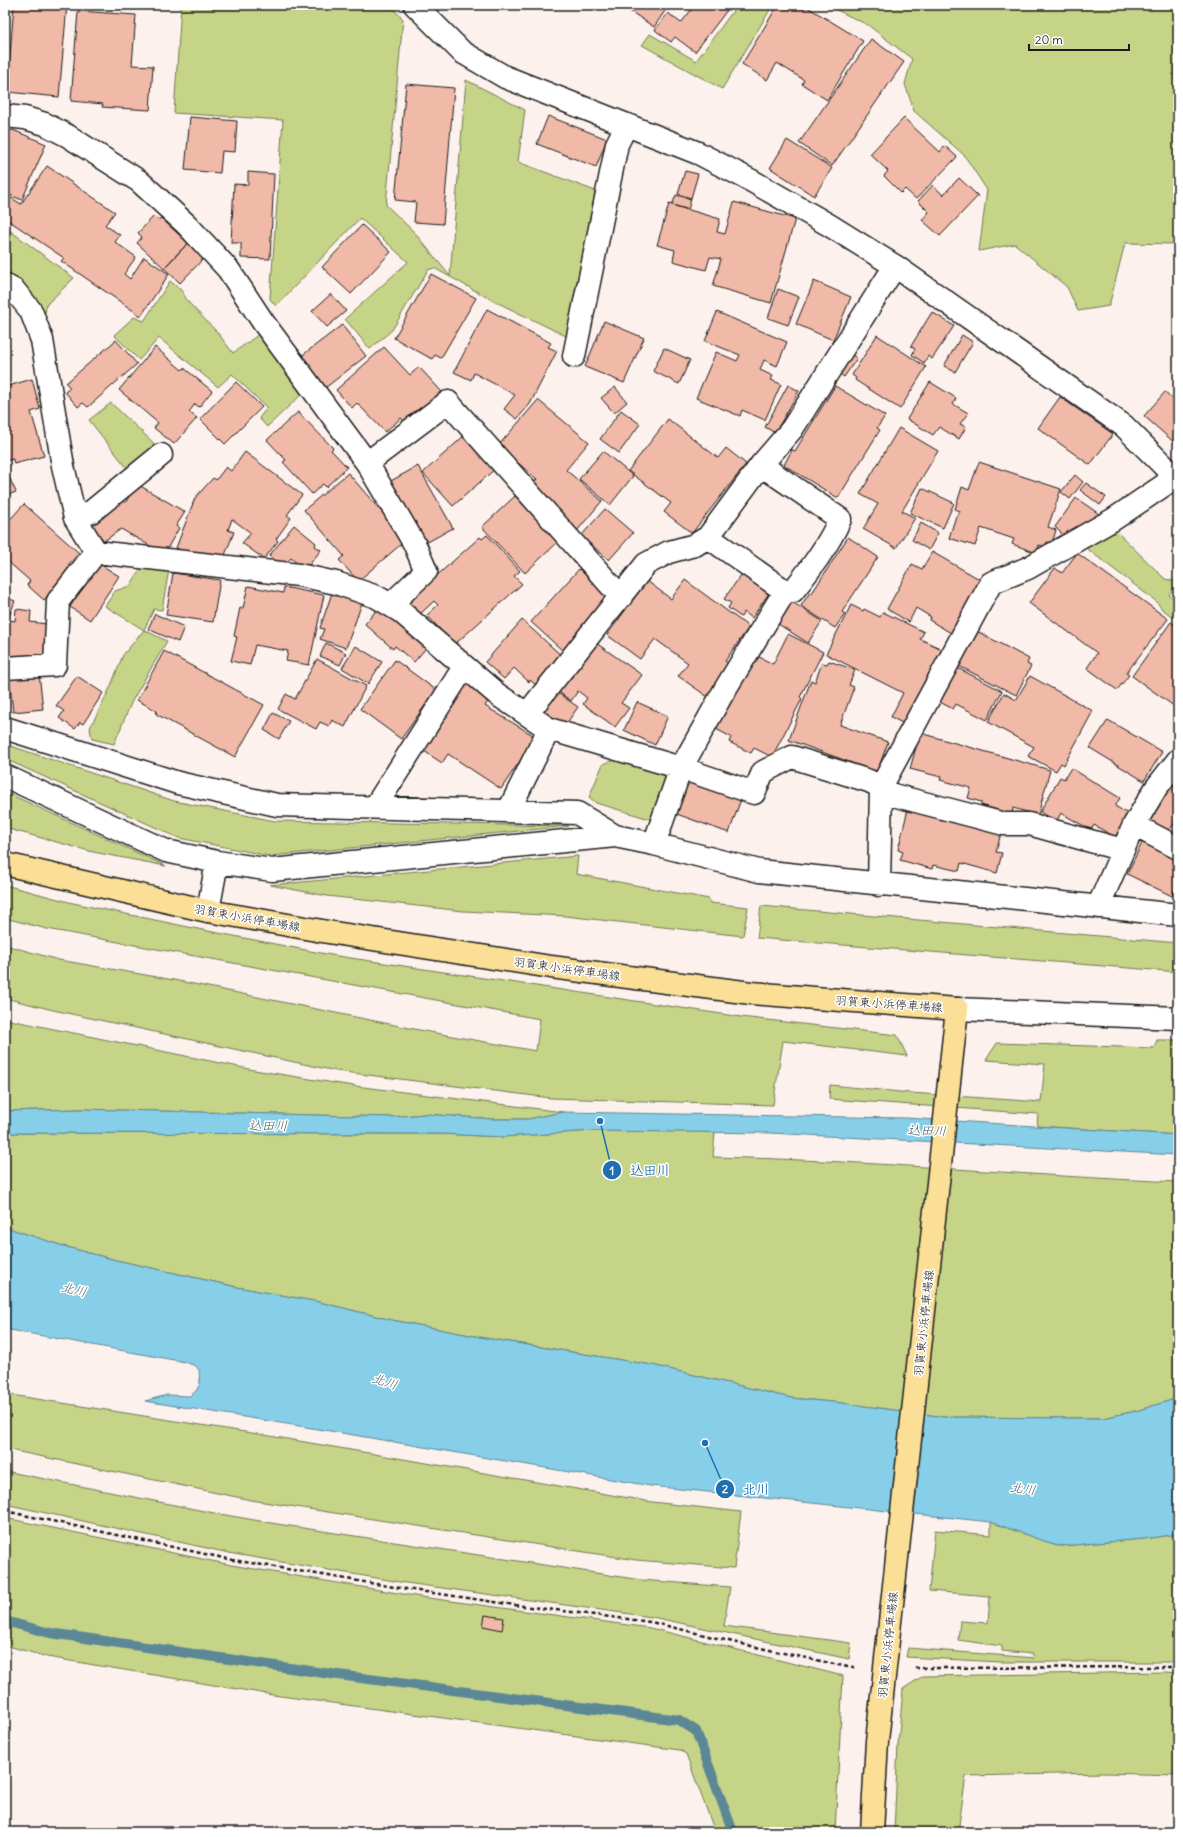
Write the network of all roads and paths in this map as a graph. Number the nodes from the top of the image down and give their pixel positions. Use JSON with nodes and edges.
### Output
{"nodes":[{"id":1,"x":415,"y":5,"type":"edge"},
{"id":2,"x":5,"y":116,"type":"edge"},
{"id":3,"x":626,"y":126,"type":"junction"},
{"id":4,"x":895,"y":266,"type":"junction"},
{"id":5,"x":5,"y":285,"type":"edge"},
{"id":6,"x":574,"y":356,"type":"dead end"},
{"id":7,"x":161,"y":455,"type":"dead end"},
{"id":8,"x":368,"y":463,"type":"junction"},
{"id":9,"x":761,"y":465,"type":"junction"},
{"id":10,"x":1177,"y":479,"type":"edge"},
{"id":11,"x":75,"y":518,"type":"junction"},
{"id":12,"x":708,"y":537,"type":"junction"},
{"id":13,"x":96,"y":552,"type":"junction"},
{"id":14,"x":785,"y":591,"type":"junction"},
{"id":15,"x":620,"y":597,"type":"junction"},
{"id":16,"x":390,"y":605,"type":"junction"},
{"id":17,"x":464,"y":667,"type":"junction"},
{"id":18,"x":5,"y":668,"type":"edge"},
{"id":19,"x":527,"y":714,"type":"junction"},
{"id":20,"x":5,"y":728,"type":"edge"},
{"id":21,"x":550,"y":729,"type":"junction"},
{"id":22,"x":1178,"y":760,"type":"edge"},
{"id":23,"x":681,"y":768,"type":"junction"},
{"id":24,"x":5,"y":776,"type":"edge"},
{"id":25,"x":881,"y":787,"type":"junction"},
{"id":26,"x":375,"y":807,"type":"junction"},
{"id":27,"x":509,"y":810,"type":"junction"},
{"id":28,"x":1134,"y":826,"type":"junction"},
{"id":29,"x":615,"y":836,"type":"junction"},
{"id":30,"x":654,"y":844,"type":"junction"},
{"id":31,"x":1178,"y":848,"type":"edge"},
{"id":32,"x":1123,"y":850,"type":"junction"},
{"id":33,"x":217,"y":862,"type":"junction"},
{"id":34,"x":5,"y":864,"type":"edge"},
{"id":35,"x":879,"y":885,"type":"junction"},
{"id":36,"x":1098,"y":907,"type":"junction"},
{"id":37,"x":208,"y":912,"type":"junction"},
{"id":38,"x":1178,"y":915,"type":"edge"},
{"id":39,"x":957,"y":1009,"type":"junction"},
{"id":40,"x":1178,"y":1018,"type":"edge"},
{"id":41,"x":5,"y":1511,"type":"edge"},
{"id":42,"x":886,"y":1667,"type":"junction"},
{"id":43,"x":1178,"y":1667,"type":"edge"},
{"id":44,"x":872,"y":1832,"type":"edge"}],
"edges":[{"from":1,"to":3,"type":"street"},
{"from":2,"to":8,"type":"street"},
{"from":3,"to":4,"type":"street"},
{"from":3,"to":6,"type":"street"},
{"from":4,"to":9,"type":"street"},
{"from":4,"to":10,"type":"street"},
{"from":5,"to":11,"type":"street"},
{"from":7,"to":11,"type":"street"},
{"from":8,"to":15,"type":"street"},
{"from":8,"to":16,"type":"street"},
{"from":9,"to":12,"type":"street"},
{"from":9,"to":14,"type":"street"},
{"from":10,"to":25,"type":"street"},
{"from":11,"to":13,"type":"street"},
{"from":12,"to":14,"type":"street"},
{"from":12,"to":15,"type":"street"},
{"from":13,"to":16,"type":"street"},
{"from":13,"to":18,"type":"street"},
{"from":14,"to":23,"type":"street"},
{"from":15,"to":19,"type":"street"},
{"from":16,"to":17,"type":"street"},
{"from":17,"to":19,"type":"street"},
{"from":17,"to":26,"type":"street"},
{"from":19,"to":21,"type":"street"},
{"from":20,"to":26,"type":"street"},
{"from":21,"to":23,"type":"street"},
{"from":21,"to":27,"type":"street"},
{"from":22,"to":28,"type":"street"},
{"from":23,"to":25,"type":"street"},
{"from":23,"to":30,"type":"street"},
{"from":24,"to":33,"type":"street"},
{"from":25,"to":32,"type":"street"},
{"from":25,"to":35,"type":"street"},
{"from":26,"to":27,"type":"street"},
{"from":27,"to":29,"type":"street"},
{"from":28,"to":31,"type":"street"},
{"from":28,"to":32,"type":"street"},
{"from":29,"to":30,"type":"street"},
{"from":29,"to":33,"type":"street"},
{"from":30,"to":35,"type":"street"},
{"from":32,"to":36,"type":"street"},
{"from":33,"to":37,"type":"street"},
{"from":34,"to":37,"type":"main road","name":"羽賀東小浜停車場線"},
{"from":35,"to":36,"type":"street"},
{"from":36,"to":38,"type":"street"},
{"from":37,"to":39,"type":"main road","name":"羽賀東小浜停車場線"},
{"from":39,"to":40,"type":"street"},
{"from":39,"to":42,"type":"main road","name":"羽賀東小浜停車場線"},
{"from":41,"to":42,"type":"path"},
{"from":42,"to":43,"type":"path"},
{"from":42,"to":44,"type":"main road","name":"羽賀東小浜停車場線"}]}
